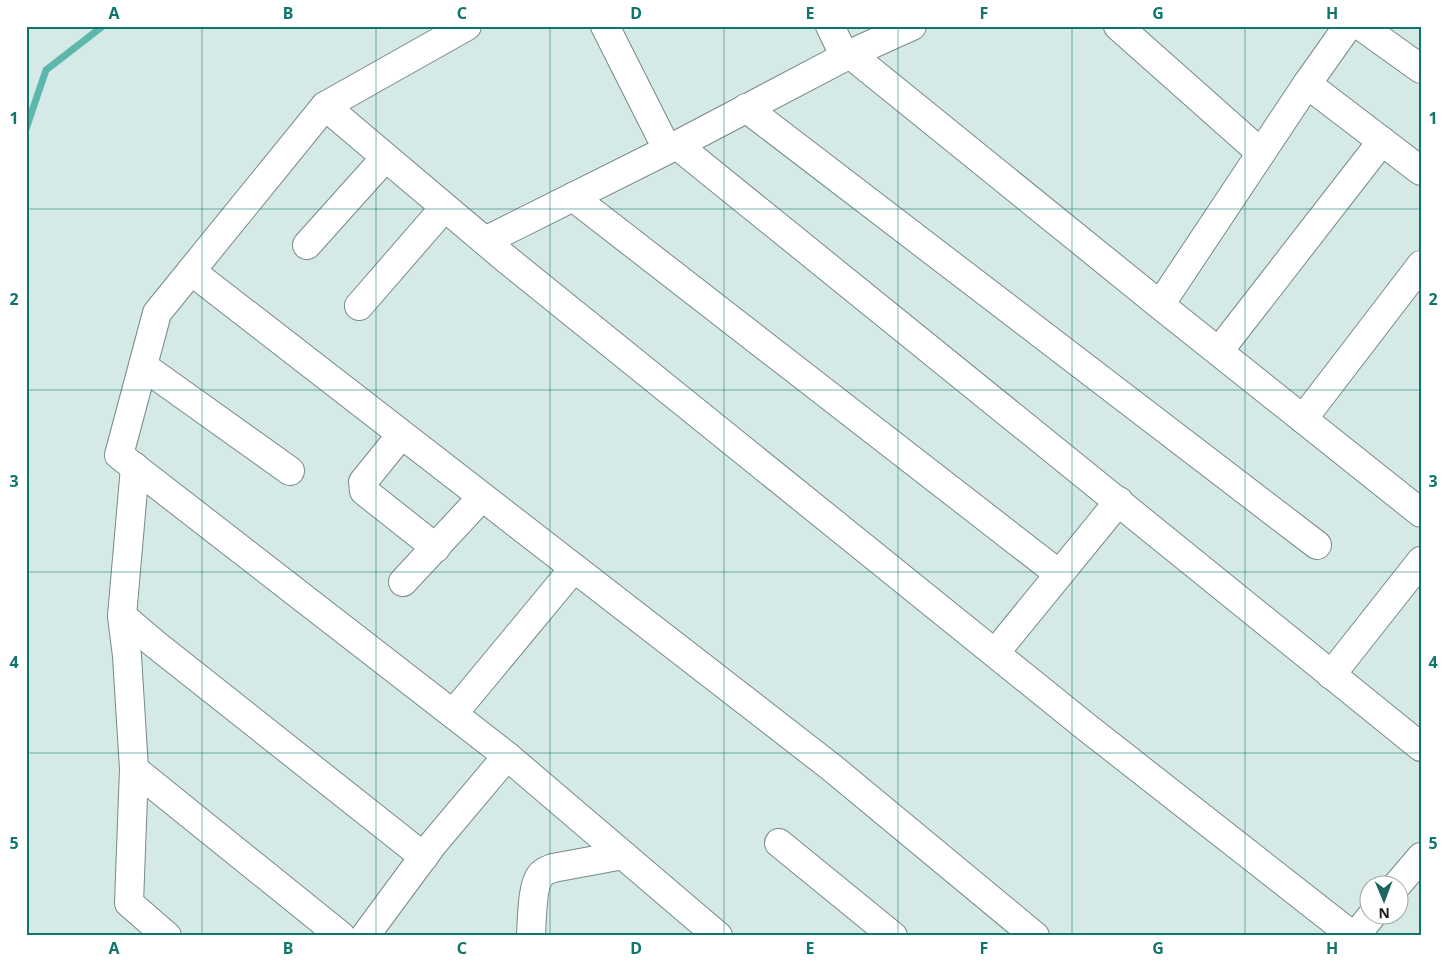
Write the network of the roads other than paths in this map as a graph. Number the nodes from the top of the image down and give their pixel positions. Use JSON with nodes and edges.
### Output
{"nodes":[{"id":1,"x":467,"y":26,"type":"edge"},
{"id":2,"x":605,"y":26,"type":"edge"},
{"id":3,"x":830,"y":26,"type":"edge"},
{"id":4,"x":1118,"y":26,"type":"edge"},
{"id":5,"x":1348,"y":26,"type":"edge"},
{"id":6,"x":1361,"y":26,"type":"edge"},
{"id":7,"x":902,"y":28,"type":"edge"},
{"id":8,"x":848,"y":55,"type":"junction"},
{"id":9,"x":1421,"y":69,"type":"edge"},
{"id":10,"x":1307,"y":84,"type":"junction"},
{"id":11,"x":325,"y":106,"type":"junction"},
{"id":12,"x":746,"y":108,"type":"junction"},
{"id":13,"x":1382,"y":141,"type":"junction"},
{"id":14,"x":672,"y":147,"type":"junction"},
{"id":15,"x":1261,"y":153,"type":"junction"},
{"id":16,"x":385,"y":158,"type":"junction"},
{"id":17,"x":1421,"y":171,"type":"edge"},
{"id":18,"x":573,"y":197,"type":"junction"},
{"id":19,"x":444,"y":208,"type":"junction"},
{"id":20,"x":485,"y":241,"type":"junction"},
{"id":21,"x":307,"y":245,"type":"dead end"},
{"id":22,"x":1421,"y":264,"type":"edge"},
{"id":23,"x":191,"y":271,"type":"junction"},
{"id":24,"x":1160,"y":305,"type":"junction"},
{"id":25,"x":359,"y":306,"type":"dead end"},
{"id":26,"x":1219,"y":351,"type":"junction"},
{"id":27,"x":143,"y":366,"type":"junction"},
{"id":28,"x":1303,"y":419,"type":"junction"},
{"id":29,"x":402,"y":434,"type":"junction"},
{"id":30,"x":135,"y":468,"type":"junction"},
{"id":31,"x":290,"y":471,"type":"dead end"},
{"id":32,"x":482,"y":497,"type":"junction"},
{"id":33,"x":1119,"y":501,"type":"junction"},
{"id":34,"x":1421,"y":513,"type":"edge"},
{"id":35,"x":1318,"y":545,"type":"dead end"},
{"id":36,"x":436,"y":548,"type":"junction"},
{"id":37,"x":1421,"y":561,"type":"edge"},
{"id":38,"x":574,"y":568,"type":"junction"},
{"id":39,"x":1059,"y":574,"type":"junction"},
{"id":40,"x":403,"y":582,"type":"dead end"},
{"id":41,"x":122,"y":616,"type":"junction"},
{"id":42,"x":995,"y":653,"type":"junction"},
{"id":43,"x":1331,"y":675,"type":"junction"},
{"id":44,"x":453,"y":714,"type":"junction"},
{"id":45,"x":1421,"y":748,"type":"edge"},
{"id":46,"x":507,"y":756,"type":"junction"},
{"id":47,"x":134,"y":769,"type":"junction"},
{"id":48,"x":779,"y":843,"type":"dead end"},
{"id":49,"x":623,"y":855,"type":"junction"},
{"id":50,"x":424,"y":857,"type":"junction"},
{"id":51,"x":1421,"y":857,"type":"edge"},
{"id":52,"x":1407,"y":874,"type":"edge"},
{"id":53,"x":1364,"y":924,"type":"edge"},
{"id":54,"x":531,"y":934,"type":"dead end"},
{"id":55,"x":167,"y":936,"type":"edge"},
{"id":56,"x":341,"y":936,"type":"edge"},
{"id":57,"x":365,"y":936,"type":"edge"},
{"id":58,"x":718,"y":936,"type":"edge"},
{"id":59,"x":893,"y":936,"type":"edge"},
{"id":60,"x":1035,"y":936,"type":"edge"},
{"id":61,"x":1354,"y":936,"type":"edge"}],
"edges":[{"from":1,"to":11,"type":"street"},
{"from":2,"to":14,"type":"street"},
{"from":3,"to":8,"type":"street"},
{"from":4,"to":15,"type":"street"},
{"from":5,"to":10,"type":"street"},
{"from":6,"to":9,"type":"street"},
{"from":7,"to":8,"type":"street"},
{"from":8,"to":12,"type":"street"},
{"from":8,"to":24,"type":"street"},
{"from":10,"to":13,"type":"street"},
{"from":10,"to":15,"type":"street"},
{"from":11,"to":16,"type":"street"},
{"from":11,"to":23,"type":"street"},
{"from":12,"to":14,"type":"street"},
{"from":12,"to":35,"type":"street"},
{"from":13,"to":17,"type":"street"},
{"from":13,"to":26,"type":"street"},
{"from":14,"to":18,"type":"street"},
{"from":14,"to":33,"type":"street"},
{"from":15,"to":24,"type":"street"},
{"from":16,"to":19,"type":"street"},
{"from":16,"to":21,"type":"street"},
{"from":18,"to":20,"type":"street"},
{"from":18,"to":39,"type":"street"},
{"from":19,"to":20,"type":"street"},
{"from":19,"to":25,"type":"street"},
{"from":20,"to":42,"type":"street"},
{"from":22,"to":28,"type":"street"},
{"from":23,"to":27,"type":"street"},
{"from":23,"to":29,"type":"street"},
{"from":24,"to":26,"type":"street"},
{"from":26,"to":28,"type":"street"},
{"from":27,"to":30,"type":"street"},
{"from":27,"to":31,"type":"street"},
{"from":28,"to":34,"type":"street"},
{"from":29,"to":32,"type":"street"},
{"from":29,"to":36,"type":"street"},
{"from":30,"to":41,"type":"street"},
{"from":30,"to":44,"type":"street"},
{"from":32,"to":36,"type":"street"},
{"from":32,"to":38,"type":"street"},
{"from":33,"to":39,"type":"street"},
{"from":33,"to":43,"type":"street"},
{"from":36,"to":40,"type":"street"},
{"from":37,"to":43,"type":"street"},
{"from":38,"to":44,"type":"street"},
{"from":38,"to":60,"type":"street"},
{"from":39,"to":42,"type":"street"},
{"from":41,"to":47,"type":"street"},
{"from":41,"to":50,"type":"street"},
{"from":42,"to":61,"type":"street"},
{"from":43,"to":45,"type":"street"},
{"from":44,"to":46,"type":"street"},
{"from":46,"to":49,"type":"street"},
{"from":46,"to":50,"type":"street"},
{"from":47,"to":55,"type":"street"},
{"from":47,"to":56,"type":"street"},
{"from":48,"to":59,"type":"street"},
{"from":49,"to":54,"type":"street"},
{"from":49,"to":58,"type":"street"},
{"from":50,"to":57,"type":"street"},
{"from":51,"to":52,"type":"street"},
{"from":53,"to":61,"type":"street"}]}
